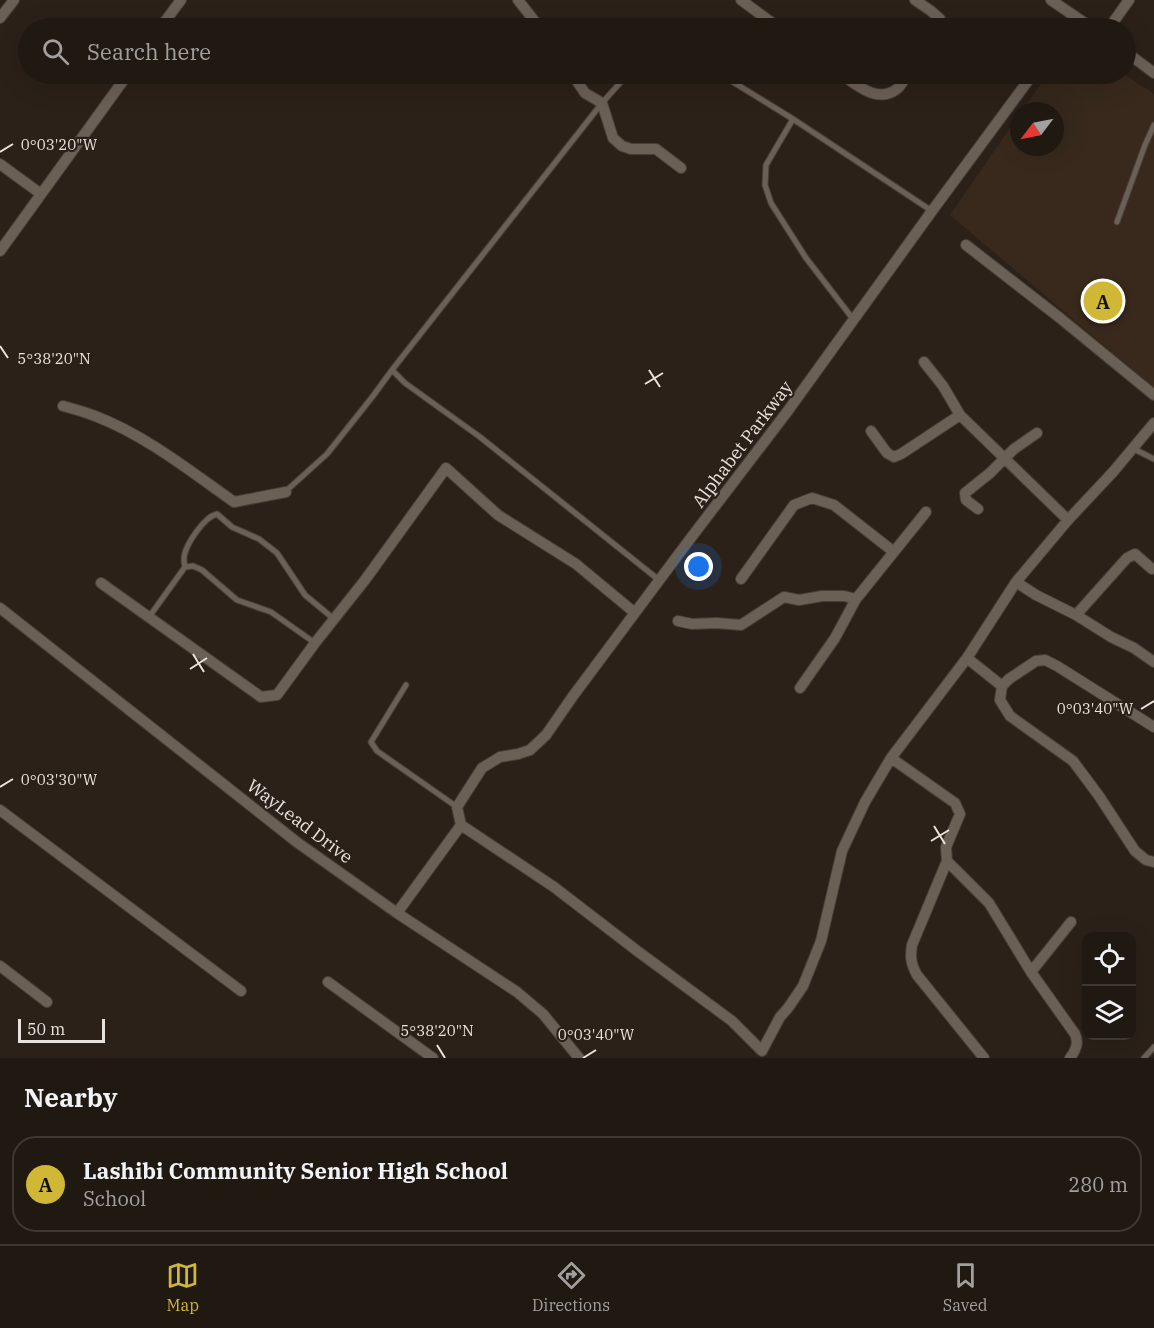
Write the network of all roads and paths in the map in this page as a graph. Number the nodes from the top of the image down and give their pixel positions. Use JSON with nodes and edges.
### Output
{"nodes":[{"id":1,"x":14,"y":0,"type":"edge"},
{"id":2,"x":181,"y":0,"type":"edge"},
{"id":3,"x":518,"y":0,"type":"edge"},
{"id":4,"x":741,"y":0,"type":"edge"},
{"id":5,"x":915,"y":0,"type":"edge"},
{"id":6,"x":1051,"y":0,"type":"edge"},
{"id":7,"x":1129,"y":0,"type":"edge"},
{"id":8,"x":1075,"y":16,"type":"joint"},
{"id":9,"x":0,"y":18,"type":"edge"},
{"id":10,"x":168,"y":18,"type":"edge"},
{"id":11,"x":532,"y":18,"type":"edge"},
{"id":12,"x":765,"y":18,"type":"edge"},
{"id":13,"x":939,"y":18,"type":"edge"},
{"id":14,"x":1078,"y":18,"type":"edge"},
{"id":15,"x":1116,"y":18,"type":"edge"},
{"id":16,"x":1136,"y":60,"type":"edge"},
{"id":17,"x":1154,"y":73,"type":"edge"},
{"id":18,"x":121,"y":84,"type":"edge"},
{"id":19,"x":579,"y":84,"type":"edge"},
{"id":20,"x":619,"y":84,"type":"edge"},
{"id":21,"x":736,"y":84,"type":"edge"},
{"id":22,"x":855,"y":84,"type":"edge"},
{"id":23,"x":901,"y":84,"type":"edge"},
{"id":24,"x":1026,"y":84,"type":"edge"},
{"id":25,"x":602,"y":103,"type":"junction"},
{"id":26,"x":793,"y":119,"type":"junction"},
{"id":27,"x":1154,"y":125,"type":"edge"},
{"id":28,"x":0,"y":164,"type":"edge"},
{"id":29,"x":681,"y":168,"type":"dead end"},
{"id":30,"x":41,"y":194,"type":"junction"},
{"id":31,"x":932,"y":211,"type":"junction"},
{"id":32,"x":1117,"y":222,"type":"dead end"},
{"id":33,"x":966,"y":244,"type":"dead end"},
{"id":34,"x":0,"y":251,"type":"edge"},
{"id":35,"x":854,"y":319,"type":"junction"},
{"id":36,"x":924,"y":362,"type":"dead end"},
{"id":37,"x":392,"y":370,"type":"junction"},
{"id":38,"x":1154,"y":395,"type":"edge"},
{"id":39,"x":63,"y":406,"type":"dead end"},
{"id":40,"x":960,"y":415,"type":"junction"},
{"id":41,"x":1154,"y":423,"type":"edge"},
{"id":42,"x":871,"y":431,"type":"dead end"},
{"id":43,"x":1037,"y":433,"type":"dead end"},
{"id":44,"x":1134,"y":448,"type":"junction"},
{"id":45,"x":1004,"y":458,"type":"junction"},
{"id":46,"x":1154,"y":459,"type":"edge"},
{"id":47,"x":286,"y":492,"type":"joint"},
{"id":48,"x":978,"y":509,"type":"dead end"},
{"id":49,"x":926,"y":512,"type":"dead end"},
{"id":50,"x":1068,"y":520,"type":"junction"},
{"id":51,"x":894,"y":552,"type":"junction"},
{"id":52,"x":184,"y":567,"type":"junction"},
{"id":53,"x":1152,"y":569,"type":"dead end"},
{"id":54,"x":741,"y":579,"type":"dead end"},
{"id":55,"x":659,"y":580,"type":"junction"},
{"id":56,"x":1016,"y":582,"type":"junction"},
{"id":57,"x":101,"y":583,"type":"dead end"},
{"id":58,"x":856,"y":599,"type":"junction"},
{"id":59,"x":0,"y":608,"type":"edge"},
{"id":60,"x":635,"y":613,"type":"junction"},
{"id":61,"x":1076,"y":615,"type":"junction"},
{"id":62,"x":149,"y":617,"type":"junction"},
{"id":63,"x":334,"y":619,"type":"junction"},
{"id":64,"x":678,"y":621,"type":"dead end"},
{"id":65,"x":315,"y":643,"type":"junction"},
{"id":66,"x":967,"y":658,"type":"junction"},
{"id":67,"x":1154,"y":662,"type":"edge"},
{"id":68,"x":406,"y":685,"type":"dead end"},
{"id":69,"x":1002,"y":686,"type":"junction"},
{"id":70,"x":801,"y":688,"type":"dead end"},
{"id":71,"x":1154,"y":727,"type":"edge"},
{"id":72,"x":891,"y":758,"type":"junction"},
{"id":73,"x":457,"y":807,"type":"junction"},
{"id":74,"x":0,"y":810,"type":"edge"},
{"id":75,"x":460,"y":825,"type":"junction"},
{"id":76,"x":946,"y":861,"type":"junction"},
{"id":77,"x":1154,"y":862,"type":"edge"},
{"id":78,"x":397,"y":913,"type":"junction"},
{"id":79,"x":1071,"y":922,"type":"dead end"},
{"id":80,"x":0,"y":966,"type":"edge"},
{"id":81,"x":1031,"y":972,"type":"junction"},
{"id":82,"x":328,"y":982,"type":"dead end"},
{"id":83,"x":241,"y":991,"type":"dead end"},
{"id":84,"x":47,"y":1002,"type":"dead end"},
{"id":85,"x":1154,"y":1047,"type":"edge"},
{"id":86,"x":765,"y":1055,"type":"edge"},
{"id":87,"x":433,"y":1058,"type":"edge"},
{"id":88,"x":579,"y":1058,"type":"edge"},
{"id":89,"x":984,"y":1058,"type":"edge"},
{"id":90,"x":1070,"y":1058,"type":"edge"},
{"id":91,"x":1144,"y":1058,"type":"edge"}],
"edges":[{"from":1,"to":9,"type":"street"},
{"from":2,"to":10,"type":"street"},
{"from":3,"to":11,"type":"street"},
{"from":4,"to":12,"type":"street"},
{"from":5,"to":13,"type":"street"},
{"from":6,"to":8,"type":"street"},
{"from":7,"to":15,"type":"street"},
{"from":8,"to":14,"type":"street"},
{"from":16,"to":17,"type":"street"},
{"from":18,"to":30,"type":"street"},
{"from":19,"to":25,"type":"street"},
{"from":20,"to":25,"type":"lane"},
{"from":21,"to":26,"type":"lane"},
{"from":22,"to":23,"type":"street"},
{"from":24,"to":31,"type":"street","name":"Alphabet Parkway"},
{"from":25,"to":29,"type":"street"},
{"from":25,"to":37,"type":"lane"},
{"from":26,"to":31,"type":"lane"},
{"from":26,"to":35,"type":"lane"},
{"from":27,"to":32,"type":"lane"},
{"from":28,"to":30,"type":"street"},
{"from":30,"to":34,"type":"street"},
{"from":31,"to":35,"type":"street","name":"Alphabet Parkway"},
{"from":33,"to":38,"type":"street"},
{"from":35,"to":55,"type":"street","name":"Alphabet Parkway"},
{"from":36,"to":40,"type":"street"},
{"from":37,"to":47,"type":"lane"},
{"from":37,"to":55,"type":"lane"},
{"from":39,"to":47,"type":"street"},
{"from":40,"to":42,"type":"street"},
{"from":40,"to":45,"type":"street"},
{"from":41,"to":44,"type":"street"},
{"from":43,"to":45,"type":"street"},
{"from":44,"to":46,"type":"lane"},
{"from":44,"to":50,"type":"street"},
{"from":45,"to":48,"type":"street"},
{"from":45,"to":50,"type":"street"},
{"from":49,"to":51,"type":"street"},
{"from":50,"to":56,"type":"street"},
{"from":51,"to":54,"type":"street"},
{"from":51,"to":58,"type":"street"},
{"from":52,"to":62,"type":"lane"},
{"from":52,"to":63,"type":"lane"},
{"from":52,"to":65,"type":"lane"},
{"from":53,"to":61,"type":"street"},
{"from":55,"to":60,"type":"street","name":"Alphabet Parkway"},
{"from":56,"to":61,"type":"street"},
{"from":56,"to":66,"type":"street"},
{"from":57,"to":62,"type":"street"},
{"from":58,"to":64,"type":"street"},
{"from":58,"to":70,"type":"street"},
{"from":59,"to":78,"type":"street","name":"WayLead Drive"},
{"from":60,"to":63,"type":"street"},
{"from":60,"to":73,"type":"street","name":"Alphabet Parkway"},
{"from":61,"to":67,"type":"street"},
{"from":62,"to":65,"type":"street"},
{"from":63,"to":65,"type":"street"},
{"from":66,"to":69,"type":"street"},
{"from":66,"to":72,"type":"street"},
{"from":68,"to":73,"type":"lane"},
{"from":69,"to":71,"type":"street"},
{"from":69,"to":77,"type":"street"},
{"from":72,"to":76,"type":"street"},
{"from":72,"to":86,"type":"street"},
{"from":73,"to":75,"type":"street"},
{"from":74,"to":83,"type":"street"},
{"from":75,"to":78,"type":"street"},
{"from":75,"to":86,"type":"street"},
{"from":76,"to":81,"type":"street"},
{"from":76,"to":89,"type":"street"},
{"from":78,"to":88,"type":"street","name":"WayLead Drive"},
{"from":79,"to":81,"type":"street"},
{"from":80,"to":84,"type":"street"},
{"from":81,"to":90,"type":"street"},
{"from":82,"to":87,"type":"street"},
{"from":85,"to":91,"type":"lane"}]}
